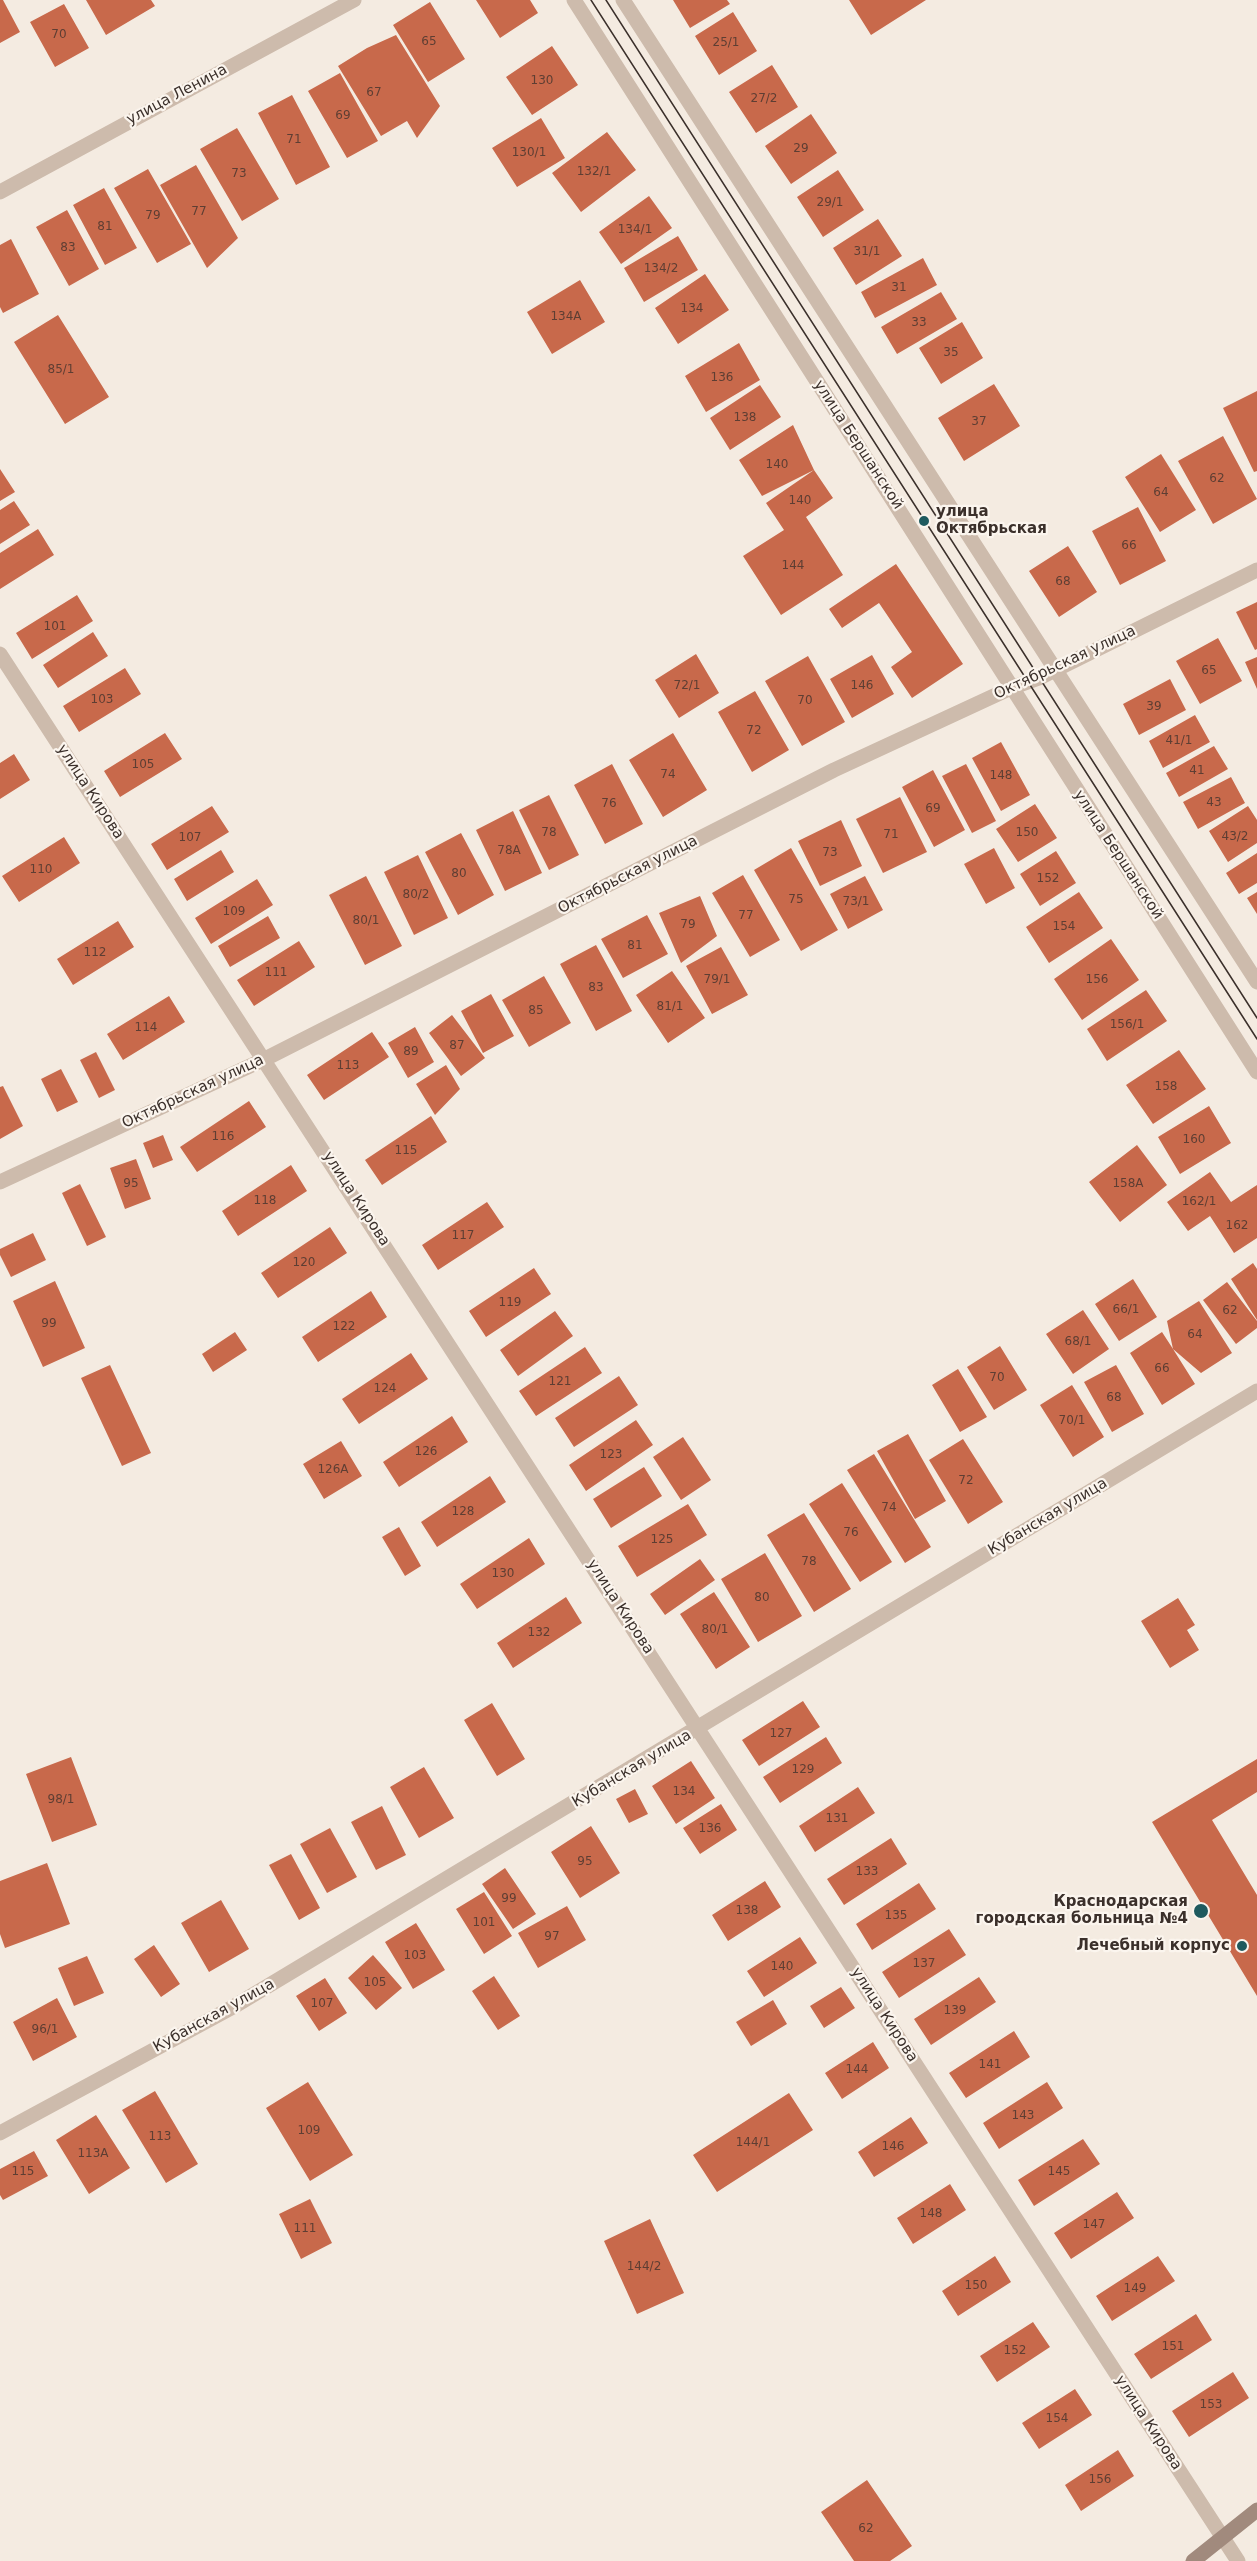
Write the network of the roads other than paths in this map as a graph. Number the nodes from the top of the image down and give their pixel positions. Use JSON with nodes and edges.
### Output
{"nodes":[{"id":1,"x":354,"y":0,"type":"edge"},
{"id":2,"x":574,"y":0,"type":"edge"},
{"id":3,"x":623,"y":0,"type":"edge"},
{"id":4,"x":0,"y":192,"type":"edge"},
{"id":5,"x":1257,"y":570,"type":"edge"},
{"id":6,"x":0,"y":654,"type":"edge"},
{"id":7,"x":1056,"y":669,"type":"junction"},
{"id":8,"x":1011,"y":687,"type":"junction"},
{"id":9,"x":1257,"y":982,"type":"edge"},
{"id":10,"x":265,"y":1059,"type":"junction"},
{"id":11,"x":1257,"y":1072,"type":"edge"},
{"id":12,"x":0,"y":1182,"type":"edge"},
{"id":13,"x":1257,"y":1391,"type":"edge"},
{"id":14,"x":699,"y":1728,"type":"junction"},
{"id":15,"x":0,"y":2133,"type":"edge"},
{"id":16,"x":1257,"y":2510,"type":"edge"},
{"id":17,"x":1223,"y":2538,"type":"junction"},
{"id":18,"x":1193,"y":2561,"type":"edge"},
{"id":19,"x":1238,"y":2561,"type":"edge"}],
"edges":[{"from":1,"to":4,"type":"street","name":"улица Ленина"},
{"from":2,"to":8,"type":"street","name":"улица Бершанской"},
{"from":3,"to":7,"type":"street"},
{"from":5,"to":7,"type":"street","name":"Октябрьская улица"},
{"from":6,"to":10,"type":"street","name":"улица Кирова"},
{"from":7,"to":8,"type":"street","name":"Октябрьская улица"},
{"from":7,"to":9,"type":"street"},
{"from":8,"to":10,"type":"street","name":"Октябрьская улица"},
{"from":8,"to":11,"type":"street","name":"улица Бершанской"},
{"from":10,"to":12,"type":"street","name":"Октябрьская улица"},
{"from":10,"to":14,"type":"street","name":"улица Кирова"},
{"from":13,"to":14,"type":"street","name":"Кубанская улица"},
{"from":14,"to":15,"type":"street","name":"Кубанская улица"},
{"from":14,"to":17,"type":"street","name":"улица Кирова"},
{"from":16,"to":17,"type":"street"},
{"from":17,"to":18,"type":"street"},
{"from":17,"to":19,"type":"street","name":"улица Кирова"}]}
